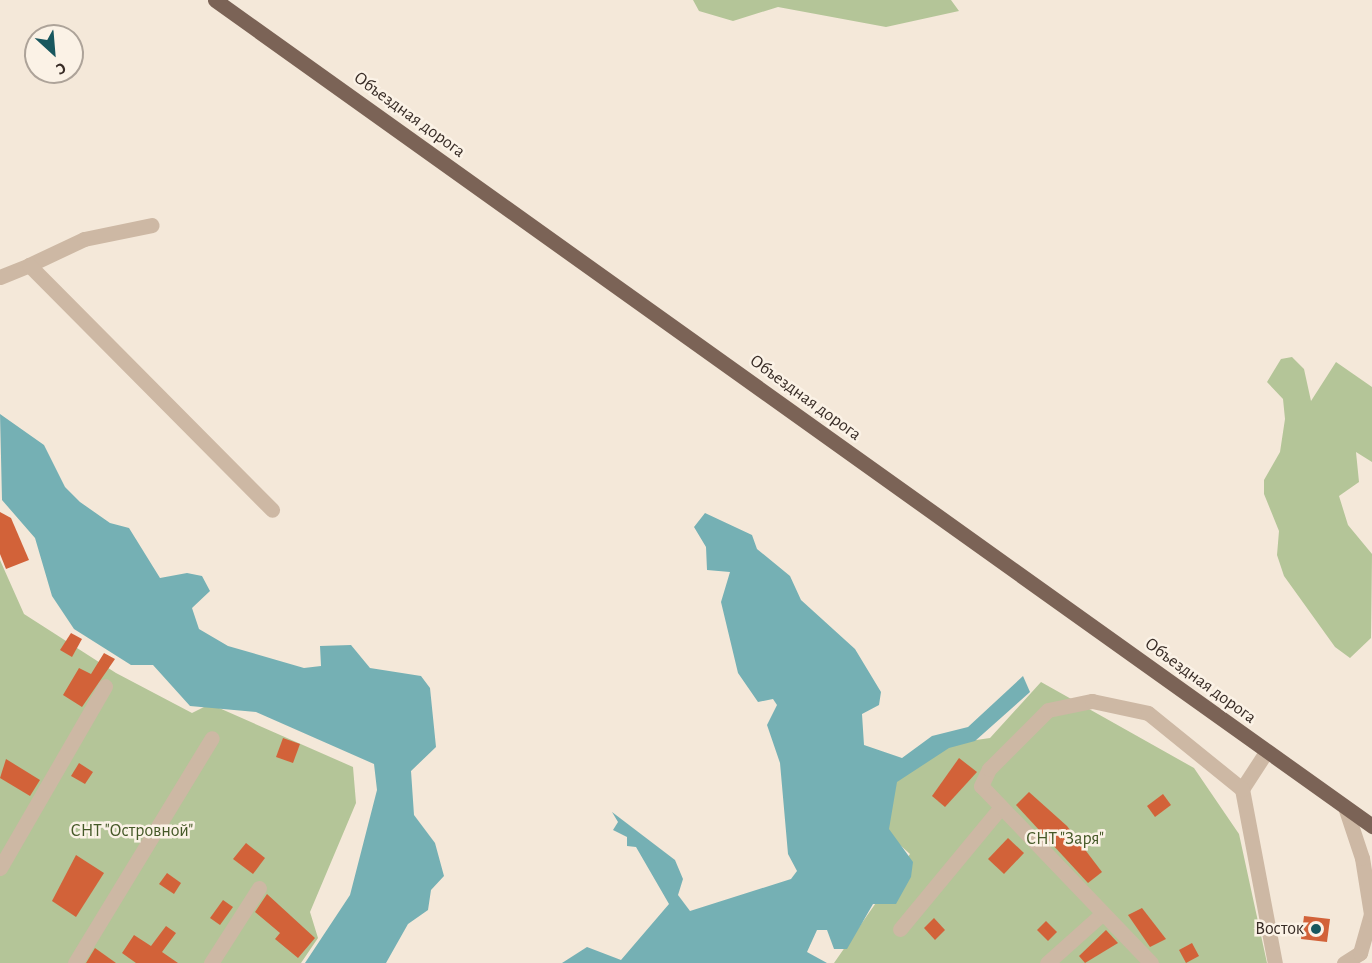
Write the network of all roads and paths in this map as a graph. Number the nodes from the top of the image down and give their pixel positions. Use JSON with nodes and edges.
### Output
{"nodes":[{"id":1,"x":215,"y":0,"type":"edge"},
{"id":2,"x":152,"y":225,"type":"dead end"},
{"id":3,"x":29,"y":265,"type":"junction"},
{"id":4,"x":0,"y":277,"type":"edge"},
{"id":5,"x":272,"y":510,"type":"dead end"},
{"id":6,"x":105,"y":686,"type":"dead end"},
{"id":7,"x":212,"y":738,"type":"dead end"},
{"id":8,"x":1266,"y":752,"type":"junction"},
{"id":9,"x":1242,"y":789,"type":"junction"},
{"id":10,"x":1001,"y":807,"type":"junction"},
{"id":11,"x":1346,"y":810,"type":"junction"},
{"id":12,"x":1372,"y":819,"type":"edge"},
{"id":13,"x":1372,"y":828,"type":"edge"},
{"id":14,"x":0,"y":868,"type":"edge"},
{"id":15,"x":259,"y":888,"type":"dead end"},
{"id":16,"x":1103,"y":914,"type":"junction"},
{"id":17,"x":900,"y":929,"type":"dead end"},
{"id":18,"x":75,"y":963,"type":"edge"},
{"id":19,"x":211,"y":963,"type":"edge"},
{"id":20,"x":1047,"y":963,"type":"edge"},
{"id":21,"x":1151,"y":963,"type":"edge"},
{"id":22,"x":1275,"y":963,"type":"edge"},
{"id":23,"x":1344,"y":963,"type":"edge"}],
"edges":[{"from":1,"to":8,"type":"main road","name":"Объездная дорога"},
{"from":2,"to":3,"type":"lane"},
{"from":3,"to":4,"type":"lane"},
{"from":3,"to":5,"type":"lane"},
{"from":6,"to":14,"type":"lane"},
{"from":7,"to":18,"type":"lane"},
{"from":8,"to":9,"type":"lane"},
{"from":8,"to":11,"type":"main road","name":"Объездная дорога"},
{"from":9,"to":10,"type":"lane"},
{"from":9,"to":22,"type":"lane"},
{"from":10,"to":16,"type":"lane"},
{"from":10,"to":17,"type":"lane"},
{"from":11,"to":12,"type":"main road"},
{"from":11,"to":13,"type":"main road","name":"Объездная дорога"},
{"from":11,"to":23,"type":"lane"},
{"from":15,"to":19,"type":"lane"},
{"from":16,"to":20,"type":"lane"},
{"from":16,"to":21,"type":"lane"}]}
